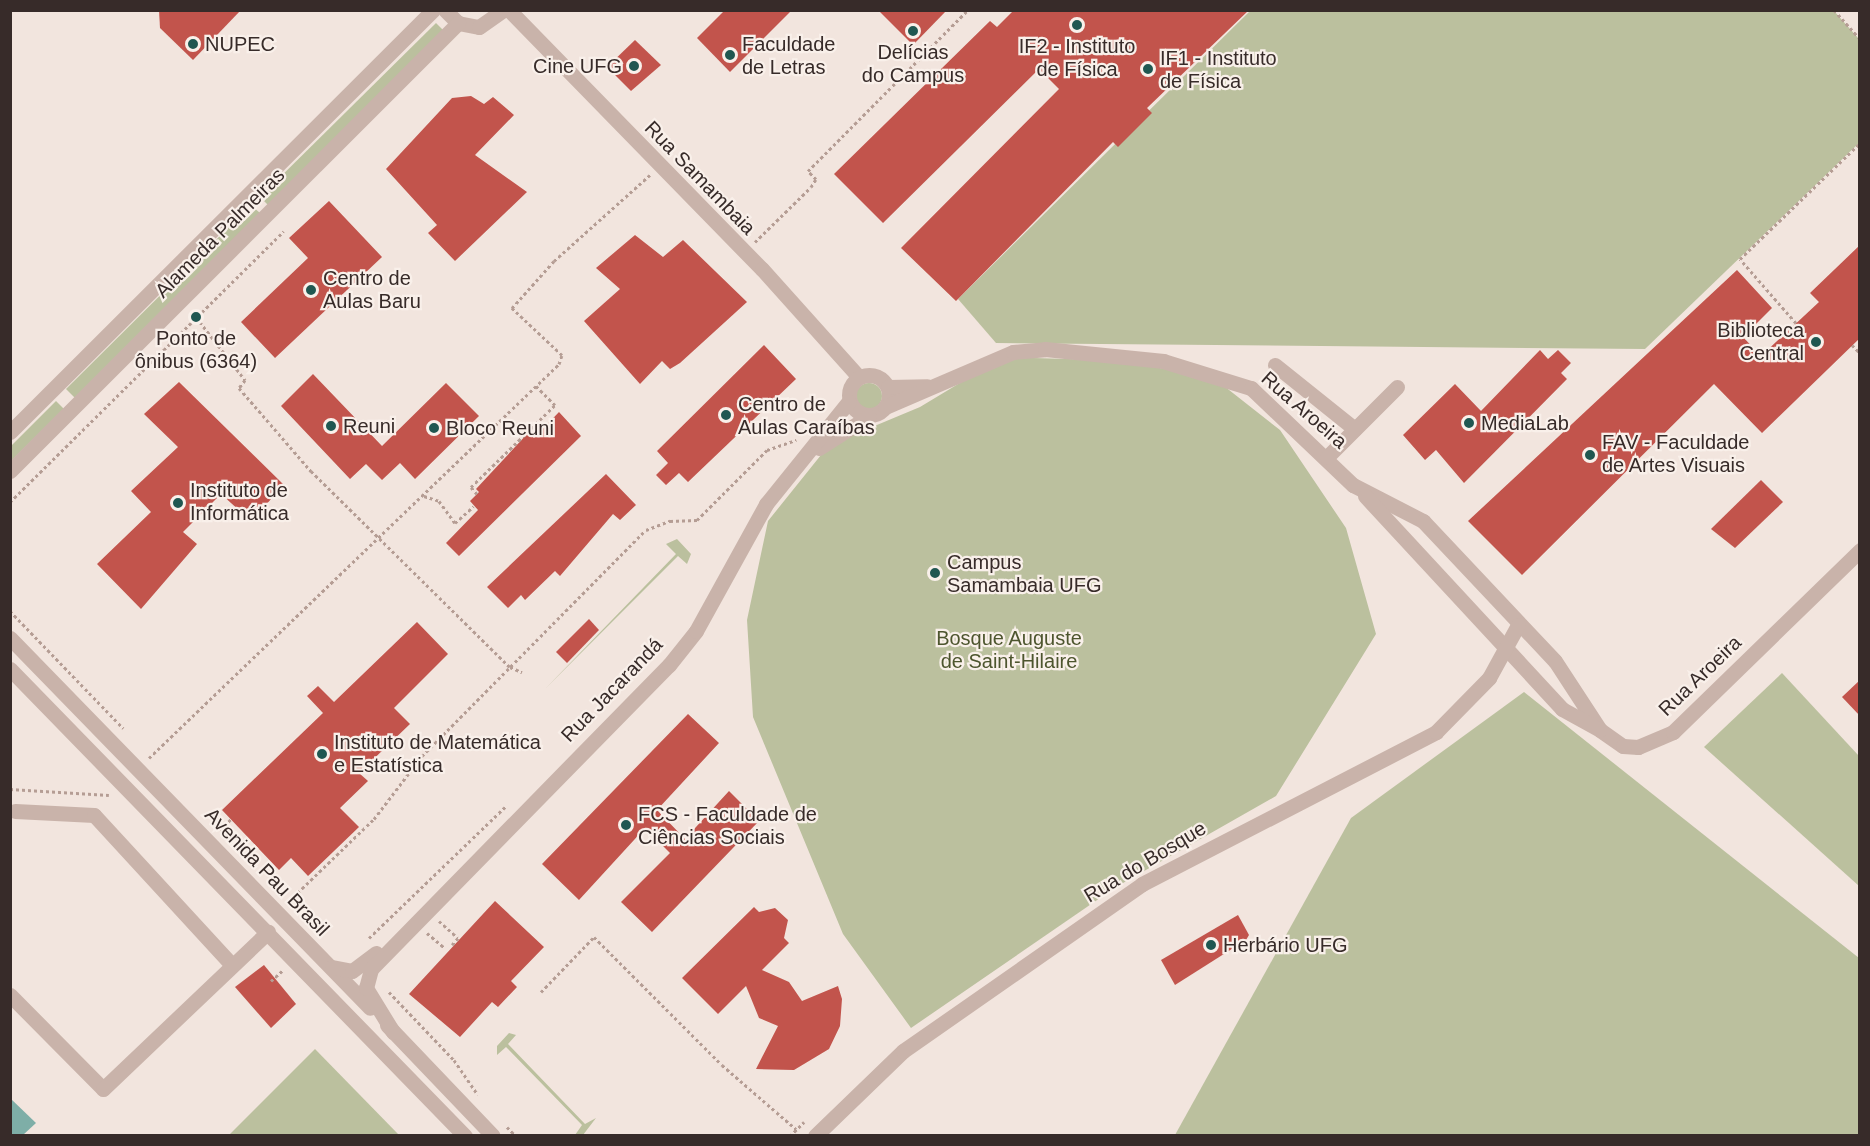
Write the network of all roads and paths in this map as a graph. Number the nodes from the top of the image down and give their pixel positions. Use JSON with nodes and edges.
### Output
{"nodes":[{"id":1,"x":433,"y":10,"type":"edge"},
{"id":2,"x":445,"y":10,"type":"edge"},
{"id":3,"x":503,"y":10,"type":"edge"},
{"id":4,"x":509,"y":10,"type":"edge"},
{"id":5,"x":968,"y":10,"type":"edge"},
{"id":6,"x":1834,"y":10,"type":"edge"},
{"id":7,"x":458,"y":23,"type":"junction"},
{"id":8,"x":1860,"y":39,"type":"edge"},
{"id":9,"x":1860,"y":143,"type":"edge"},
{"id":10,"x":650,"y":175,"type":"dead end"},
{"id":11,"x":284,"y":231,"type":"dead end"},
{"id":12,"x":744,"y":252,"type":"junction"},
{"id":13,"x":196,"y":317,"type":"junction"},
{"id":14,"x":1796,"y":323,"type":"dead end"},
{"id":15,"x":1852,"y":345,"type":"dead end"},
{"id":16,"x":1860,"y":352,"type":"edge"},
{"id":17,"x":1275,"y":365,"type":"dead end"},
{"id":18,"x":860,"y":377,"type":"junction"},
{"id":19,"x":536,"y":386,"type":"junction"},
{"id":20,"x":939,"y":386,"type":"junction"},
{"id":21,"x":888,"y":387,"type":"junction"},
{"id":22,"x":1397,"y":387,"type":"dead end"},
{"id":23,"x":849,"y":401,"type":"junction"},
{"id":24,"x":885,"y":407,"type":"junction"},
{"id":25,"x":869,"y":416,"type":"junction"},
{"id":26,"x":1354,"y":429,"type":"junction"},
{"id":27,"x":10,"y":432,"type":"edge"},
{"id":28,"x":798,"y":440,"type":"dead end"},
{"id":29,"x":811,"y":453,"type":"junction"},
{"id":30,"x":1327,"y":457,"type":"junction"},
{"id":31,"x":10,"y":471,"type":"edge"},
{"id":32,"x":1353,"y":485,"type":"junction"},
{"id":33,"x":477,"y":494,"type":"dead end"},
{"id":34,"x":424,"y":496,"type":"junction"},
{"id":35,"x":10,"y":502,"type":"edge"},
{"id":36,"x":474,"y":506,"type":"dead end"},
{"id":37,"x":380,"y":539,"type":"junction"},
{"id":38,"x":1860,"y":550,"type":"edge"},
{"id":39,"x":10,"y":611,"type":"edge"},
{"id":40,"x":1518,"y":625,"type":"junction"},
{"id":41,"x":10,"y":638,"type":"edge"},
{"id":42,"x":1504,"y":648,"type":"junction"},
{"id":43,"x":510,"y":667,"type":"junction"},
{"id":44,"x":10,"y":669,"type":"edge"},
{"id":45,"x":522,"y":672,"type":"dead end"},
{"id":46,"x":1599,"y":730,"type":"junction"},
{"id":47,"x":125,"y":731,"type":"dead end"},
{"id":48,"x":142,"y":748,"type":"dead end"},
{"id":49,"x":150,"y":756,"type":"junction"},
{"id":50,"x":143,"y":763,"type":"dead end"},
{"id":51,"x":158,"y":765,"type":"dead end"},
{"id":52,"x":10,"y":789,"type":"edge"},
{"id":53,"x":111,"y":795,"type":"dead end"},
{"id":54,"x":507,"y":805,"type":"dead end"},
{"id":55,"x":15,"y":811,"type":"dead end"},
{"id":56,"x":231,"y":819,"type":"dead end"},
{"id":57,"x":213,"y":822,"type":"dead end"},
{"id":58,"x":220,"y":830,"type":"junction"},
{"id":59,"x":228,"y":838,"type":"dead end"},
{"id":60,"x":282,"y":893,"type":"dead end"},
{"id":61,"x":289,"y":901,"type":"junction"},
{"id":62,"x":298,"y":909,"type":"dead end"},
{"id":63,"x":443,"y":910,"type":"dead end"},
{"id":64,"x":436,"y":918,"type":"junction"},
{"id":65,"x":407,"y":929,"type":"junction"},
{"id":66,"x":424,"y":929,"type":"junction"},
{"id":67,"x":268,"y":932,"type":"junction"},
{"id":68,"x":420,"y":942,"type":"dead end"},
{"id":69,"x":363,"y":944,"type":"dead end"},
{"id":70,"x":452,"y":945,"type":"dead end"},
{"id":71,"x":445,"y":948,"type":"dead end"},
{"id":72,"x":232,"y":965,"type":"junction"},
{"id":73,"x":329,"y":965,"type":"junction"},
{"id":74,"x":283,"y":970,"type":"dead end"},
{"id":75,"x":271,"y":981,"type":"dead end"},
{"id":76,"x":382,"y":982,"type":"dead end"},
{"id":77,"x":541,"y":992,"type":"dead end"},
{"id":78,"x":10,"y":995,"type":"edge"},
{"id":79,"x":393,"y":1032,"type":"junction"},
{"id":80,"x":487,"y":1105,"type":"dead end"},
{"id":81,"x":501,"y":1120,"type":"dead end"},
{"id":82,"x":796,"y":1129,"type":"dead end"},
{"id":83,"x":465,"y":1136,"type":"edge"},
{"id":84,"x":493,"y":1136,"type":"edge"},
{"id":85,"x":516,"y":1136,"type":"edge"},
{"id":86,"x":815,"y":1136,"type":"edge"}],
"edges":[{"from":1,"to":27,"type":"street","name":"Alameda Palmeiras"},
{"from":2,"to":7,"type":"street"},
{"from":3,"to":7,"type":"street"},
{"from":4,"to":12,"type":"street","name":"Rua Samambaia"},
{"from":5,"to":12,"type":"path"},
{"from":6,"to":8,"type":"path"},
{"from":7,"to":31,"type":"street","name":"Alameda Palmeiras"},
{"from":9,"to":14,"type":"path"},
{"from":10,"to":19,"type":"path"},
{"from":11,"to":13,"type":"path"},
{"from":12,"to":18,"type":"street","name":"Rua Samambaia"},
{"from":13,"to":35,"type":"path"},
{"from":13,"to":37,"type":"path"},
{"from":15,"to":16,"type":"path"},
{"from":17,"to":26,"type":"street"},
{"from":18,"to":21,"type":"street"},
{"from":18,"to":23,"type":"street"},
{"from":19,"to":33,"type":"path"},
{"from":19,"to":34,"type":"path"},
{"from":20,"to":21,"type":"street","name":"Rua Aroeira"},
{"from":20,"to":24,"type":"street","name":"Rua Aroeira"},
{"from":20,"to":30,"type":"street","name":"Rua Aroeira"},
{"from":21,"to":24,"type":"street"},
{"from":22,"to":26,"type":"street"},
{"from":23,"to":25,"type":"street"},
{"from":23,"to":29,"type":"street"},
{"from":24,"to":25,"type":"street"},
{"from":25,"to":29,"type":"street"},
{"from":26,"to":30,"type":"street"},
{"from":28,"to":43,"type":"path"},
{"from":29,"to":65,"type":"street","name":"Rua Jacarandá"},
{"from":30,"to":32,"type":"street","name":"Rua Aroeira"},
{"from":32,"to":40,"type":"street","name":"Rua Aroeira"},
{"from":32,"to":42,"type":"street"},
{"from":34,"to":36,"type":"path"},
{"from":34,"to":37,"type":"path"},
{"from":37,"to":43,"type":"path"},
{"from":37,"to":49,"type":"path"},
{"from":38,"to":46,"type":"street","name":"Rua Aroeira"},
{"from":39,"to":47,"type":"path"},
{"from":40,"to":42,"type":"street"},
{"from":40,"to":46,"type":"street","name":"Rua Aroeira"},
{"from":41,"to":73,"type":"street","name":"Avenida Pau Brasil"},
{"from":42,"to":46,"type":"street"},
{"from":42,"to":86,"type":"street","name":"Rua do Bosque"},
{"from":43,"to":45,"type":"path"},
{"from":43,"to":61,"type":"path"},
{"from":44,"to":67,"type":"street","name":"Avenida Pau Brasil"},
{"from":48,"to":49,"type":"path"},
{"from":49,"to":50,"type":"path"},
{"from":49,"to":51,"type":"path"},
{"from":52,"to":53,"type":"path"},
{"from":54,"to":69,"type":"path"},
{"from":55,"to":72,"type":"street"},
{"from":56,"to":58,"type":"path"},
{"from":57,"to":58,"type":"path"},
{"from":58,"to":59,"type":"path"},
{"from":60,"to":61,"type":"path"},
{"from":61,"to":62,"type":"path"},
{"from":63,"to":64,"type":"path"},
{"from":64,"to":66,"type":"path"},
{"from":64,"to":70,"type":"path"},
{"from":65,"to":73,"type":"street"},
{"from":65,"to":79,"type":"street"},
{"from":66,"to":68,"type":"path"},
{"from":66,"to":71,"type":"path"},
{"from":67,"to":72,"type":"street"},
{"from":67,"to":83,"type":"street","name":"Avenida Pau Brasil"},
{"from":72,"to":78,"type":"street"},
{"from":73,"to":79,"type":"street","name":"Avenida Pau Brasil"},
{"from":74,"to":75,"type":"path"},
{"from":76,"to":80,"type":"path"},
{"from":77,"to":82,"type":"path"},
{"from":79,"to":84,"type":"street","name":"Avenida Pau Brasil"},
{"from":81,"to":85,"type":"path"}]}
